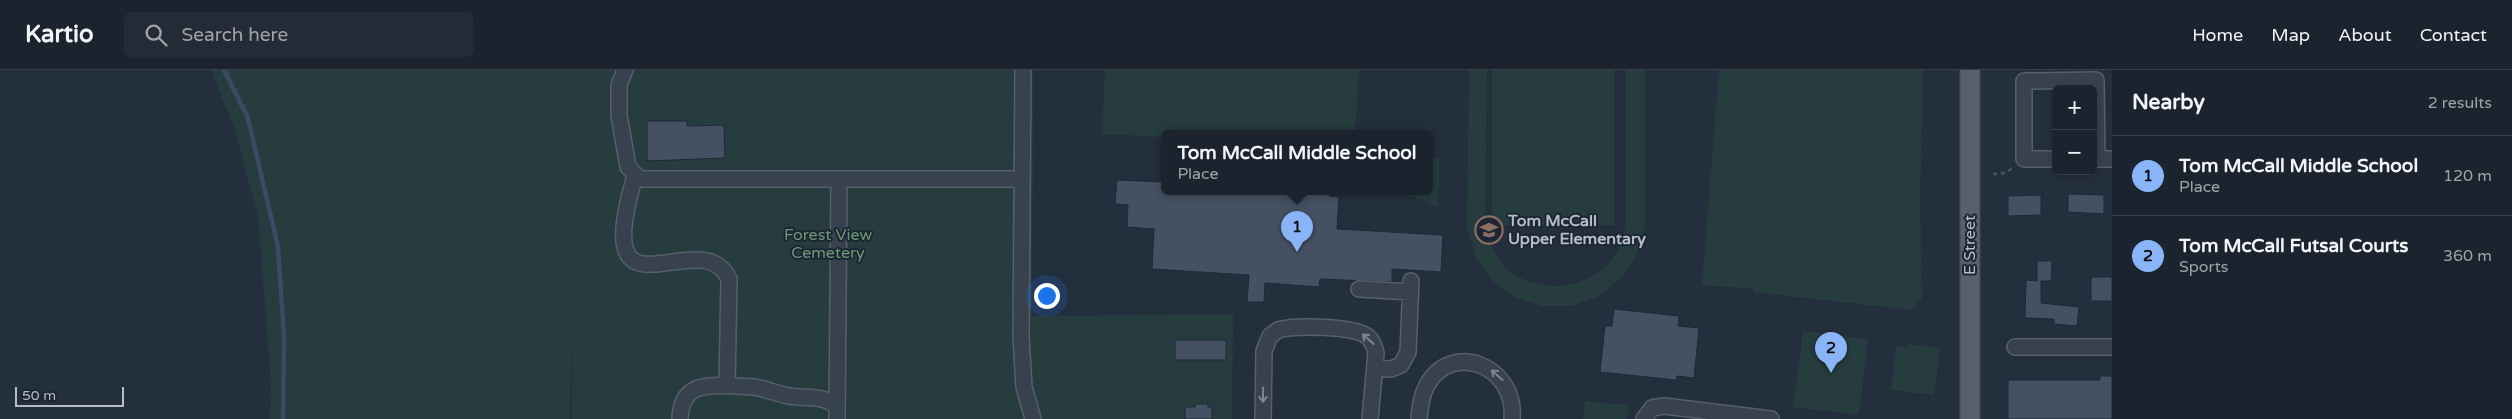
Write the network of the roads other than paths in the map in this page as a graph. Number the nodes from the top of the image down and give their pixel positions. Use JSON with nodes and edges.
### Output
{"nodes":[{"id":1,"x":625,"y":70,"type":"edge"},
{"id":2,"x":1023,"y":70,"type":"edge"},
{"id":3,"x":1970,"y":70,"type":"edge"},
{"id":4,"x":2052,"y":159,"type":"edge"},
{"id":5,"x":2101,"y":159,"type":"edge"},
{"id":6,"x":635,"y":176,"type":"junction"},
{"id":7,"x":839,"y":179,"type":"junction"},
{"id":8,"x":1022,"y":179,"type":"junction"},
{"id":9,"x":1359,"y":289,"type":"dead end"},
{"id":10,"x":2015,"y":347,"type":"dead end"},
{"id":11,"x":2112,"y":347,"type":"edge"},
{"id":12,"x":1376,"y":368,"type":"junction"},
{"id":13,"x":727,"y":386,"type":"junction"},
{"id":14,"x":837,"y":413,"type":"edge"},
{"id":15,"x":680,"y":419,"type":"edge"},
{"id":16,"x":1033,"y":419,"type":"edge"},
{"id":17,"x":1263,"y":419,"type":"edge"},
{"id":18,"x":1370,"y":419,"type":"edge"},
{"id":19,"x":1419,"y":419,"type":"edge"},
{"id":20,"x":1512,"y":419,"type":"edge"},
{"id":21,"x":1644,"y":419,"type":"edge"},
{"id":22,"x":1771,"y":419,"type":"edge"},
{"id":23,"x":1970,"y":419,"type":"edge"}],
"edges":[{"from":1,"to":6,"type":"street"},
{"from":2,"to":8,"type":"street"},
{"from":3,"to":23,"type":"main road","name":"E Street"},
{"from":4,"to":5,"type":"street"},
{"from":6,"to":7,"type":"street"},
{"from":6,"to":13,"type":"street"},
{"from":7,"to":8,"type":"street"},
{"from":7,"to":14,"type":"street"},
{"from":8,"to":16,"type":"street"},
{"from":9,"to":12,"type":"street"},
{"from":10,"to":11,"type":"street"},
{"from":12,"to":17,"type":"street","one_way":true},
{"from":12,"to":18,"type":"street"},
{"from":13,"to":14,"type":"street"},
{"from":13,"to":15,"type":"street"},
{"from":20,"to":19,"type":"street","one_way":true},
{"from":21,"to":22,"type":"street"}]}
